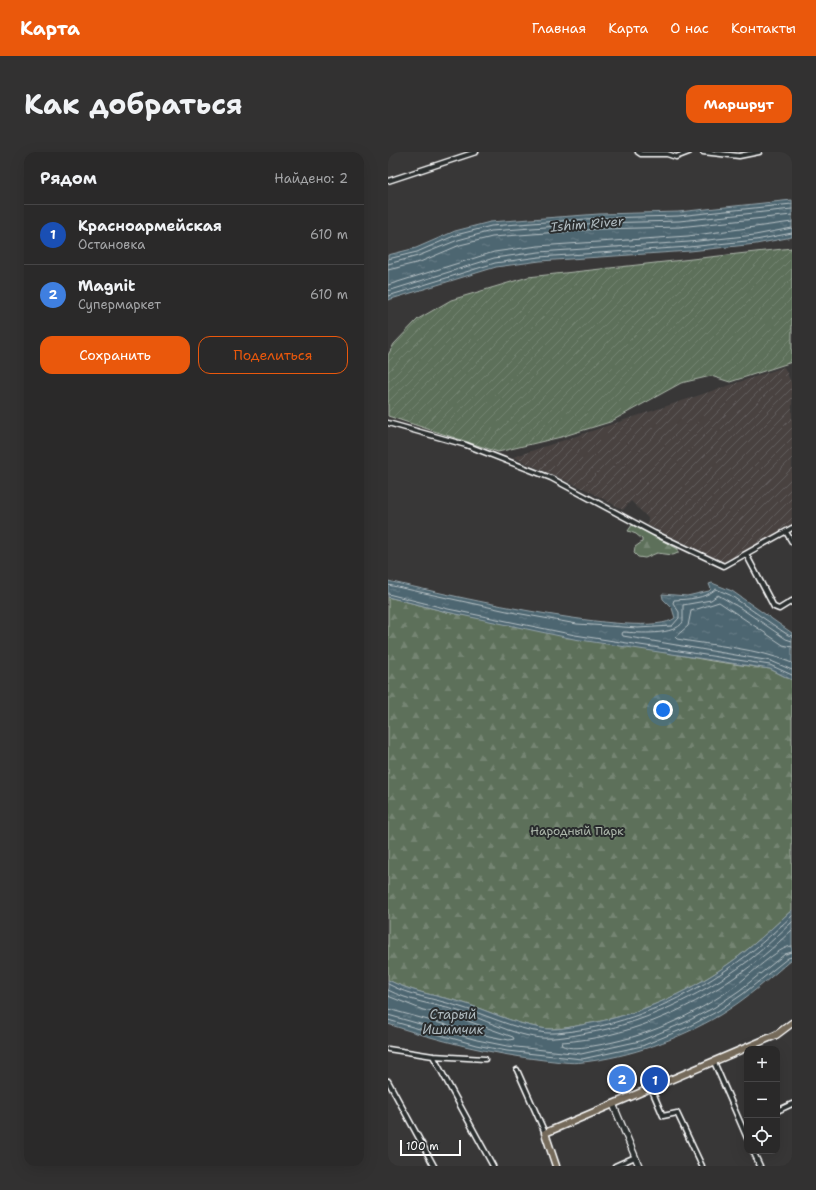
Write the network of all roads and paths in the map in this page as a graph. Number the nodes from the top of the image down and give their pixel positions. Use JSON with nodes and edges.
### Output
{"nodes":[{"id":1,"x":476,"y":152,"type":"edge"},
{"id":2,"x":638,"y":152,"type":"edge"},
{"id":3,"x":689,"y":152,"type":"edge"},
{"id":4,"x":703,"y":152,"type":"edge"},
{"id":5,"x":759,"y":152,"type":"edge"},
{"id":6,"x":388,"y":181,"type":"edge"},
{"id":7,"x":388,"y":423,"type":"edge"},
{"id":8,"x":792,"y":528,"type":"edge"},
{"id":9,"x":786,"y":532,"type":"junction"},
{"id":10,"x":792,"y":542,"type":"edge"},
{"id":11,"x":746,"y":554,"type":"junction"},
{"id":12,"x":792,"y":601,"type":"edge"},
{"id":13,"x":792,"y":1023,"type":"edge"},
{"id":14,"x":388,"y":1049,"type":"edge"},
{"id":15,"x":433,"y":1056,"type":"junction"},
{"id":16,"x":485,"y":1059,"type":"dead end"},
{"id":17,"x":714,"y":1062,"type":"junction"},
{"id":18,"x":517,"y":1070,"type":"dead end"},
{"id":19,"x":388,"y":1082,"type":"edge"},
{"id":20,"x":651,"y":1088,"type":"junction"},
{"id":21,"x":613,"y":1104,"type":"junction"},
{"id":22,"x":792,"y":1104,"type":"edge"},
{"id":23,"x":780,"y":1110,"type":"edge"},
{"id":24,"x":742,"y":1126,"type":"joint"},
{"id":25,"x":744,"y":1131,"type":"edge"},
{"id":26,"x":546,"y":1133,"type":"junction"},
{"id":27,"x":754,"y":1154,"type":"edge"},
{"id":28,"x":635,"y":1157,"type":"junction"},
{"id":29,"x":434,"y":1166,"type":"edge"},
{"id":30,"x":492,"y":1166,"type":"edge"},
{"id":31,"x":556,"y":1166,"type":"edge"},
{"id":32,"x":615,"y":1166,"type":"edge"},
{"id":33,"x":639,"y":1166,"type":"edge"},
{"id":34,"x":702,"y":1166,"type":"edge"},
{"id":35,"x":760,"y":1166,"type":"edge"}],
"edges":[{"from":1,"to":6,"type":"street"},
{"from":2,"to":3,"type":"street"},
{"from":4,"to":5,"type":"street"},
{"from":7,"to":11,"type":"street"},
{"from":8,"to":9,"type":"street"},
{"from":9,"to":10,"type":"street"},
{"from":9,"to":11,"type":"street"},
{"from":11,"to":12,"type":"street"},
{"from":13,"to":17,"type":"main road"},
{"from":14,"to":15,"type":"street"},
{"from":15,"to":16,"type":"street"},
{"from":15,"to":30,"type":"street"},
{"from":17,"to":20,"type":"main road"},
{"from":17,"to":24,"type":"street"},
{"from":18,"to":26,"type":"street"},
{"from":19,"to":29,"type":"street"},
{"from":20,"to":21,"type":"main road"},
{"from":20,"to":34,"type":"street"},
{"from":21,"to":26,"type":"main road"},
{"from":21,"to":28,"type":"main road"},
{"from":22,"to":23,"type":"street"},
{"from":24,"to":25,"type":"street"},
{"from":26,"to":31,"type":"main road"},
{"from":27,"to":35,"type":"street"},
{"from":28,"to":32,"type":"street"},
{"from":28,"to":33,"type":"main road"}]}
